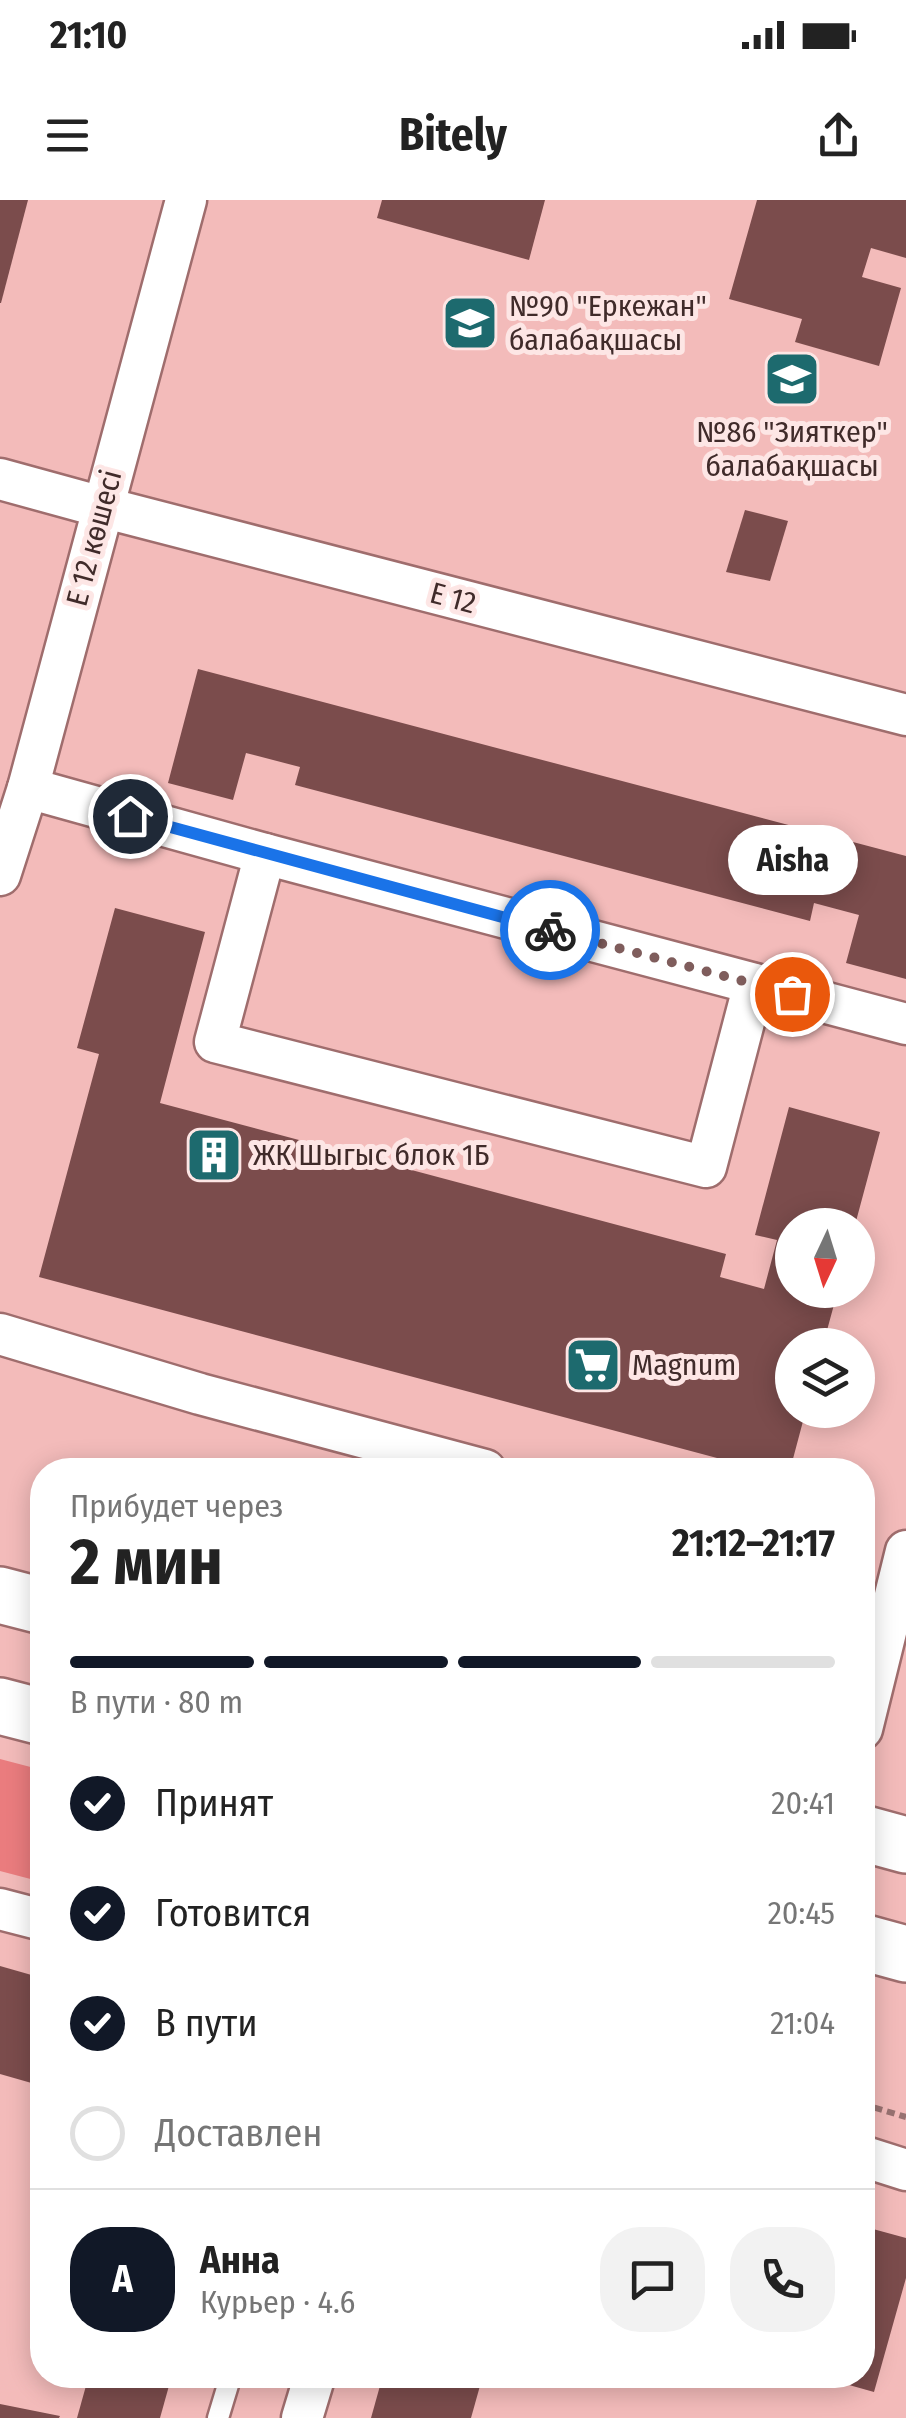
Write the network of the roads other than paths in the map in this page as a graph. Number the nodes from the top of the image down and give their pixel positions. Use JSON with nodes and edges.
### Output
{"nodes":[{"id":1,"x":186,"y":200,"type":"edge"},
{"id":2,"x":0,"y":479,"type":"edge"},
{"id":3,"x":102,"y":508,"type":"junction"},
{"id":4,"x":906,"y":715,"type":"edge"},
{"id":5,"x":28,"y":788,"type":"junction"},
{"id":6,"x":265,"y":854,"type":"junction"},
{"id":7,"x":2,"y":860,"type":"edge"},
{"id":8,"x":754,"y":984,"type":"junction"},
{"id":9,"x":906,"y":1024,"type":"edge"},
{"id":10,"x":0,"y":1334,"type":"edge"},
{"id":11,"x":439,"y":1458,"type":"edge"},
{"id":12,"x":893,"y":1573,"type":"edge"},
{"id":13,"x":0,"y":1594,"type":"edge"},
{"id":14,"x":30,"y":1603,"type":"edge"},
{"id":15,"x":875,"y":1664,"type":"edge"},
{"id":16,"x":0,"y":1706,"type":"edge"},
{"id":17,"x":30,"y":1715,"type":"edge"},
{"id":18,"x":875,"y":1837,"type":"edge"},
{"id":19,"x":906,"y":1845,"type":"edge"},
{"id":20,"x":0,"y":1908,"type":"edge"},
{"id":21,"x":30,"y":1917,"type":"edge"},
{"id":22,"x":875,"y":1946,"type":"edge"},
{"id":23,"x":906,"y":1954,"type":"edge"},
{"id":24,"x":875,"y":2160,"type":"edge"},
{"id":25,"x":906,"y":2170,"type":"edge"},
{"id":26,"x":227,"y":2388,"type":"edge"},
{"id":27,"x":311,"y":2388,"type":"edge"},
{"id":28,"x":218,"y":2418,"type":"edge"},
{"id":29,"x":302,"y":2418,"type":"edge"}],
"edges":[{"from":1,"to":3,"type":"street","name":"Е 12 көшесі"},
{"from":2,"to":3,"type":"street","name":"E 12"},
{"from":3,"to":4,"type":"street","name":"E 12"},
{"from":3,"to":5,"type":"street","name":"Е 12 көшесі"},
{"from":5,"to":6,"type":"street"},
{"from":5,"to":7,"type":"street","name":"Е 12 көшесі"},
{"from":6,"to":8,"type":"street"},
{"from":6,"to":8,"type":"street"},
{"from":8,"to":9,"type":"street"},
{"from":10,"to":11,"type":"street"},
{"from":12,"to":15,"type":"street"},
{"from":13,"to":14,"type":"main road"},
{"from":16,"to":17,"type":"main road"},
{"from":18,"to":19,"type":"main road"},
{"from":20,"to":21,"type":"street"},
{"from":22,"to":23,"type":"main road"},
{"from":24,"to":25,"type":"street"},
{"from":26,"to":28,"type":"lane"},
{"from":27,"to":29,"type":"street"}]}
